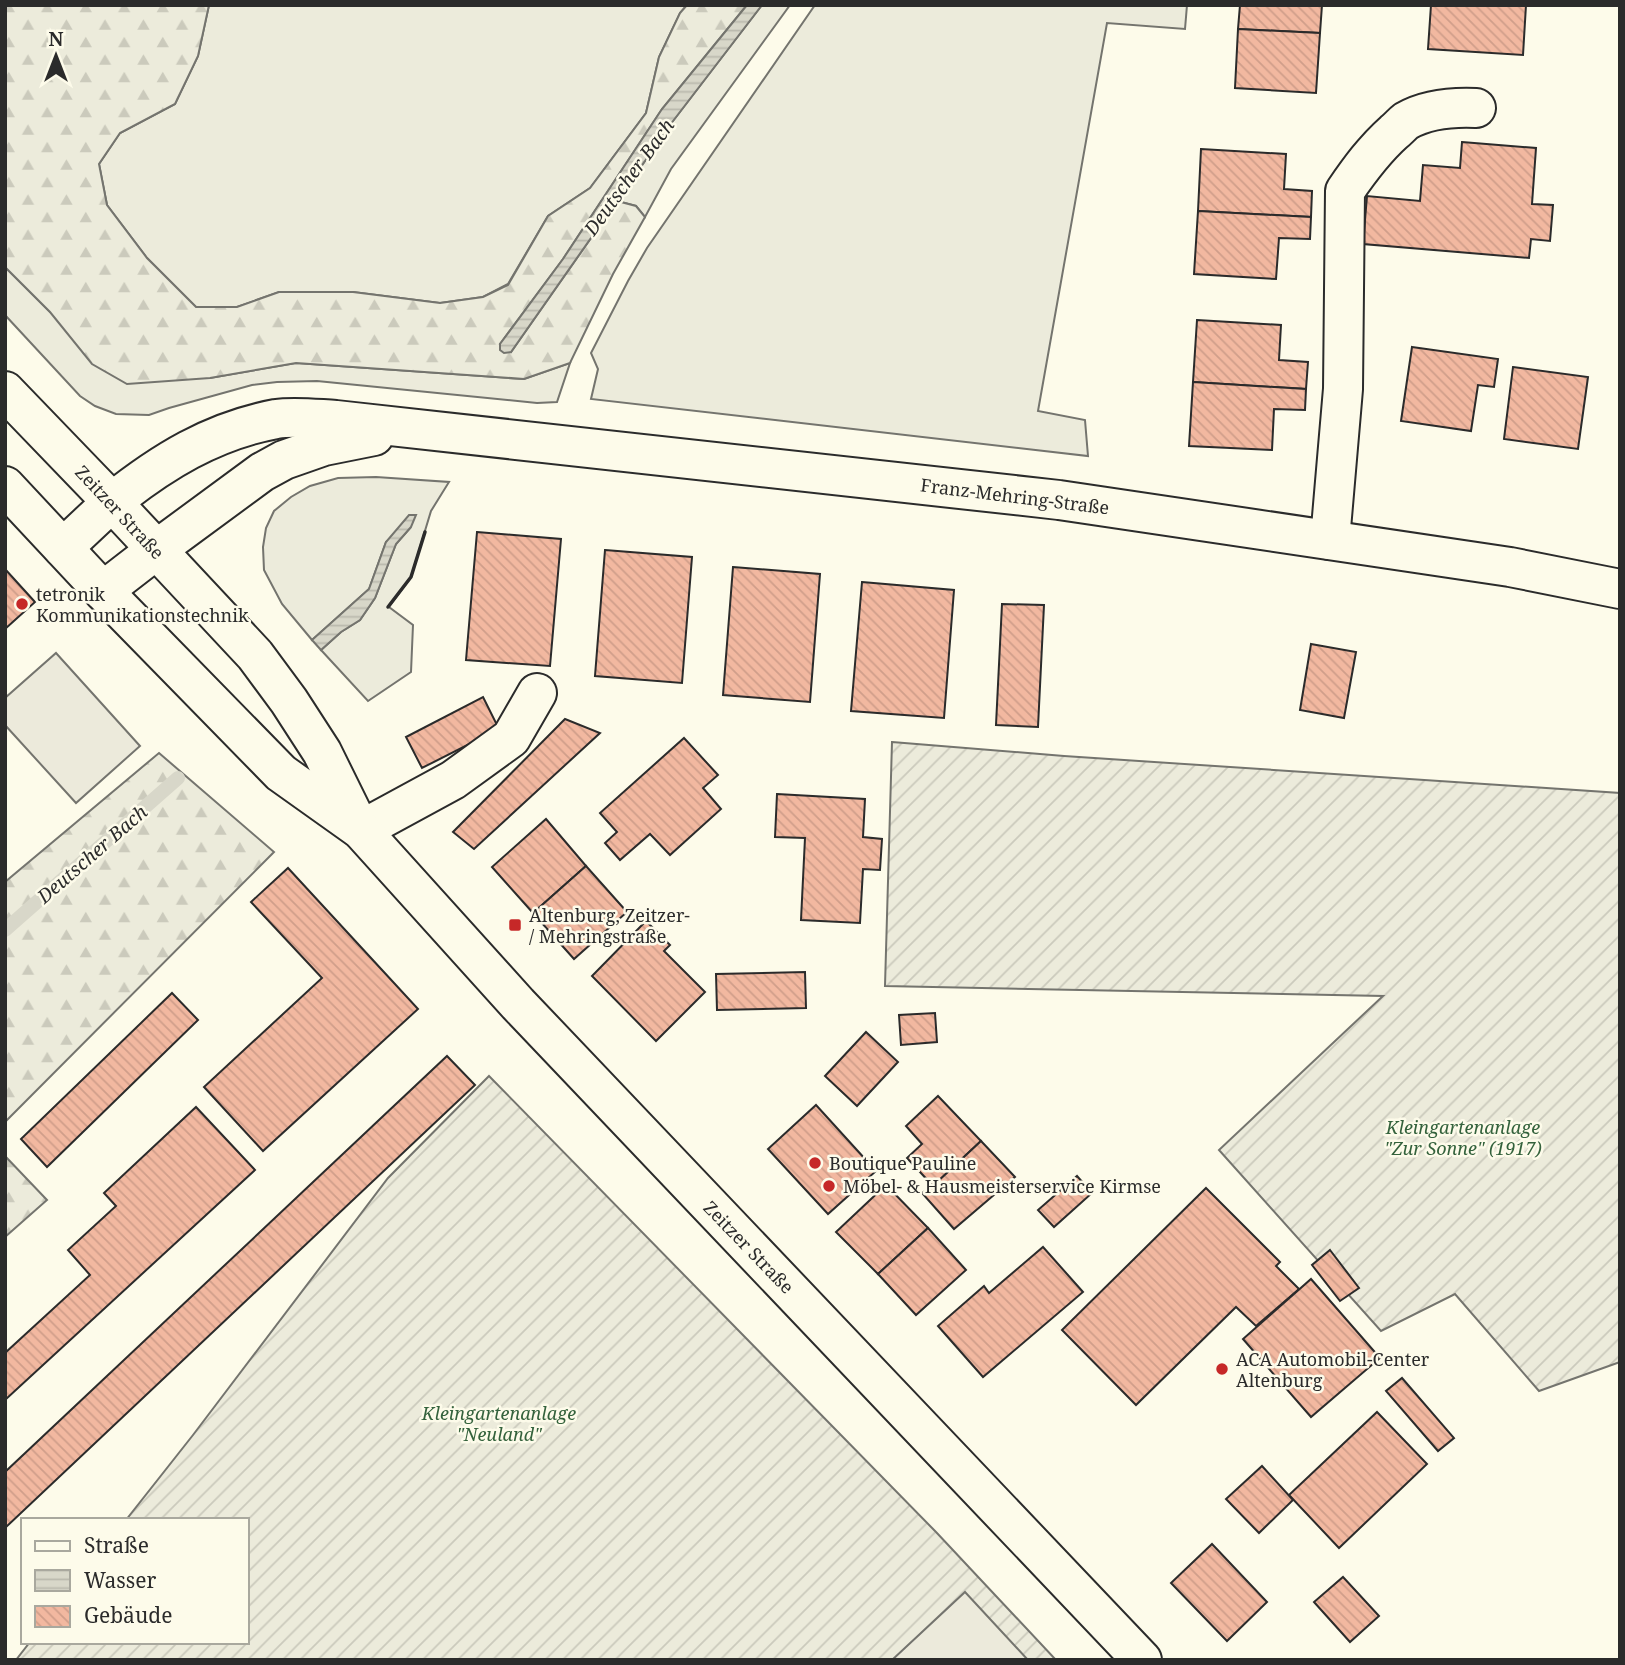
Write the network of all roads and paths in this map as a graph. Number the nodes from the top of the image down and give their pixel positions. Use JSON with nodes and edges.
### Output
{"nodes":[{"id":1,"x":1476,"y":108,"type":"dead end"},
{"id":2,"x":9,"y":403,"type":"edge"},
{"id":3,"x":407,"y":428,"type":"junction"},
{"id":4,"x":5,"y":486,"type":"edge"},
{"id":5,"x":112,"y":502,"type":"junction"},
{"id":6,"x":1330,"y":540,"type":"junction"},
{"id":7,"x":63,"y":548,"type":"junction"},
{"id":8,"x":156,"y":550,"type":"junction"},
{"id":9,"x":1620,"y":589,"type":"edge"},
{"id":10,"x":103,"y":591,"type":"junction"},
{"id":11,"x":537,"y":693,"type":"dead end"},
{"id":12,"x":361,"y":830,"type":"junction"},
{"id":13,"x":1142,"y":1660,"type":"edge"}],
"edges":[{"from":1,"to":6,"type":"main road"},
{"from":2,"to":5,"type":"main road","name":"Zeitzer Straße"},
{"from":3,"to":5,"type":"main road","name":"Franz-Mehring-Straße"},
{"from":3,"to":6,"type":"main road","name":"Franz-Mehring-Straße"},
{"from":3,"to":8,"type":"main road","name":"Franz-Mehring-Straße"},
{"from":4,"to":7,"type":"main road","name":"Zeitzer Straße"},
{"from":5,"to":7,"type":"main road","name":"Franz-Mehring-Straße"},
{"from":5,"to":8,"type":"main road","name":"Zeitzer Straße"},
{"from":6,"to":9,"type":"main road","name":"Franz-Mehring-Straße"},
{"from":7,"to":10,"type":"main road","name":"Zeitzer Straße"},
{"from":8,"to":10,"type":"main road","name":"Franz-Mehring-Straße"},
{"from":8,"to":12,"type":"main road","name":"Zeitzer Straße"},
{"from":10,"to":12,"type":"main road","name":"Zeitzer Straße"},
{"from":11,"to":12,"type":"main road"},
{"from":12,"to":13,"type":"main road","name":"Zeitzer Straße"}]}
